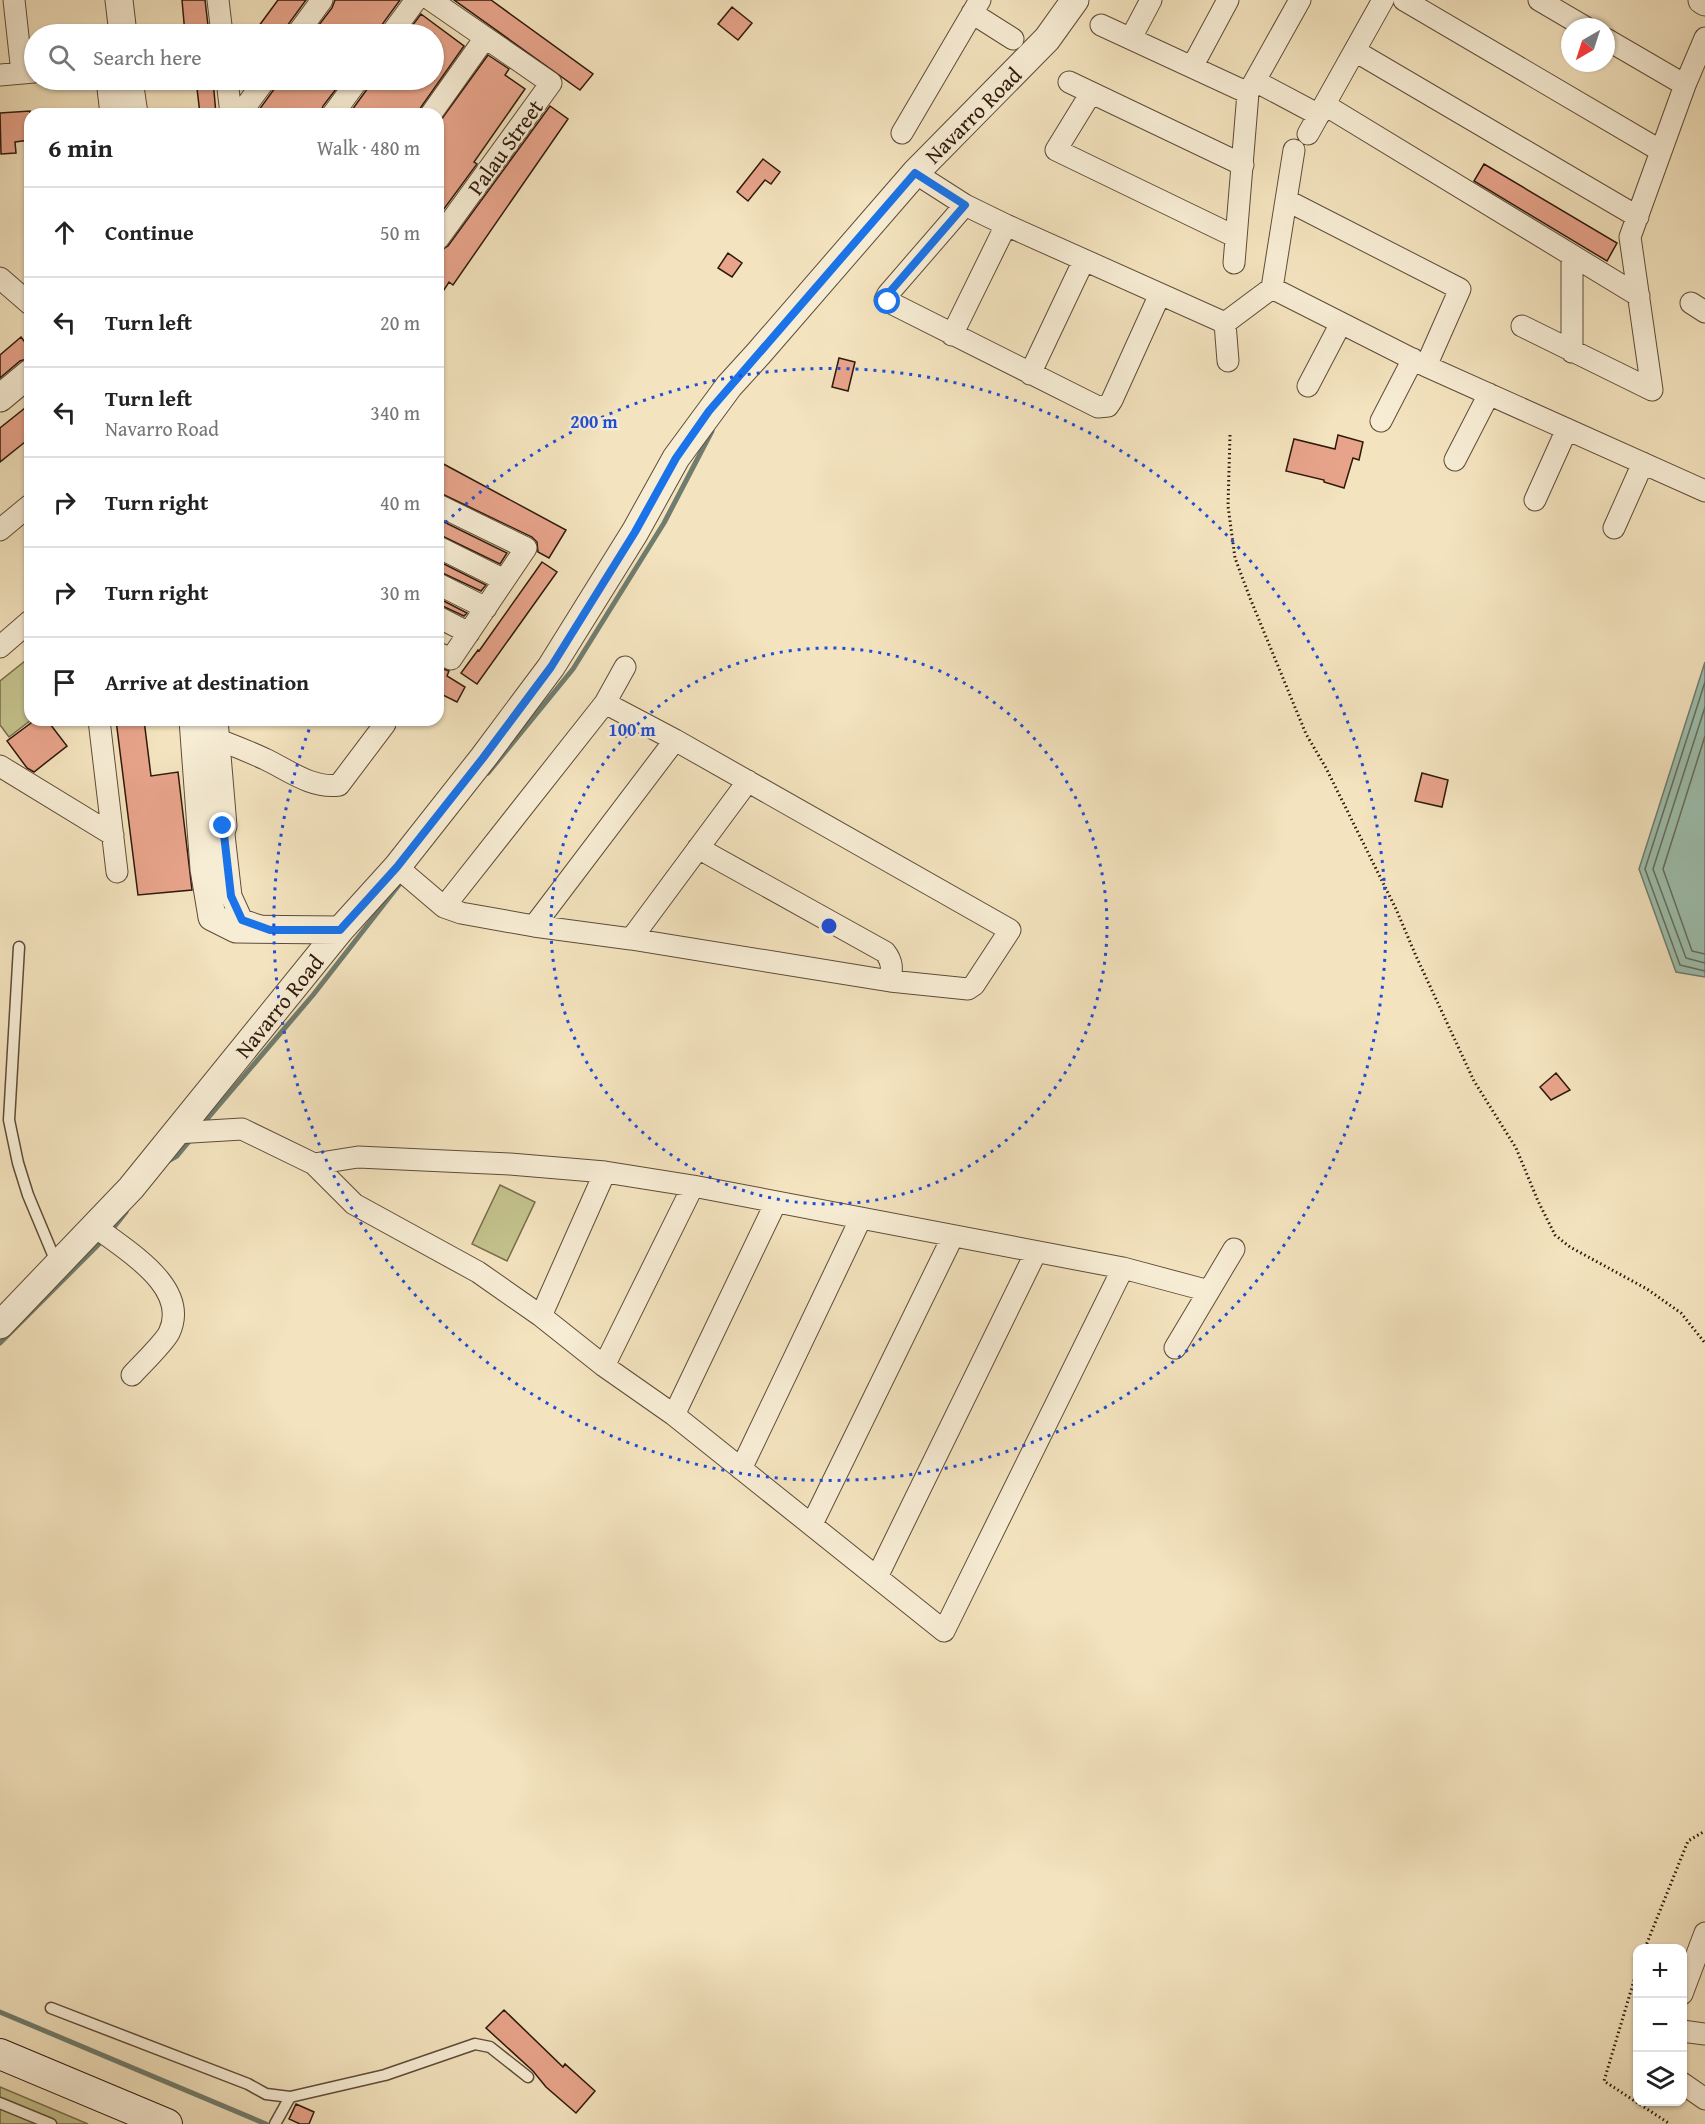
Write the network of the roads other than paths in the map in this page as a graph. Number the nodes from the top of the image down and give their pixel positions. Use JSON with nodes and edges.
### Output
{"nodes":[{"id":1,"x":14,"y":0,"type":"edge"},
{"id":2,"x":100,"y":0,"type":"edge"},
{"id":3,"x":119,"y":0,"type":"edge"},
{"id":4,"x":218,"y":0,"type":"edge"},
{"id":5,"x":322,"y":0,"type":"edge"},
{"id":6,"x":416,"y":0,"type":"edge"},
{"id":7,"x":431,"y":0,"type":"edge"},
{"id":8,"x":1075,"y":0,"type":"edge"},
{"id":9,"x":1151,"y":0,"type":"edge"},
{"id":10,"x":1228,"y":0,"type":"edge"},
{"id":11,"x":1300,"y":0,"type":"edge"},
{"id":12,"x":1383,"y":0,"type":"edge"},
{"id":13,"x":1404,"y":0,"type":"edge"},
{"id":14,"x":1539,"y":0,"type":"edge"},
{"id":15,"x":976,"y":7,"type":"edge"},
{"id":16,"x":1570,"y":18,"type":"edge"},
{"id":17,"x":104,"y":24,"type":"edge"},
{"id":18,"x":122,"y":24,"type":"edge"},
{"id":19,"x":221,"y":24,"type":"edge"},
{"id":20,"x":304,"y":24,"type":"edge"},
{"id":21,"x":398,"y":24,"type":"edge"},
{"id":22,"x":1101,"y":25,"type":"dead end"},
{"id":23,"x":485,"y":38,"type":"junction"},
{"id":24,"x":1131,"y":38,"type":"junction"},
{"id":25,"x":1705,"y":38,"type":"edge"},
{"id":26,"x":1013,"y":39,"type":"dead end"},
{"id":27,"x":1615,"y":44,"type":"edge"},
{"id":28,"x":1355,"y":51,"type":"junction"},
{"id":29,"x":24,"y":52,"type":"edge"},
{"id":30,"x":1192,"y":67,"type":"junction"},
{"id":31,"x":24,"y":73,"type":"edge"},
{"id":32,"x":0,"y":75,"type":"edge"},
{"id":33,"x":1069,"y":82,"type":"dead end"},
{"id":34,"x":1685,"y":85,"type":"junction"},
{"id":35,"x":1252,"y":87,"type":"junction"},
{"id":36,"x":111,"y":90,"type":"edge"},
{"id":37,"x":130,"y":90,"type":"edge"},
{"id":38,"x":228,"y":90,"type":"edge"},
{"id":39,"x":258,"y":90,"type":"edge"},
{"id":40,"x":351,"y":90,"type":"edge"},
{"id":41,"x":1091,"y":93,"type":"junction"},
{"id":42,"x":113,"y":108,"type":"edge"},
{"id":43,"x":133,"y":108,"type":"edge"},
{"id":44,"x":230,"y":108,"type":"edge"},
{"id":45,"x":244,"y":108,"type":"edge"},
{"id":46,"x":337,"y":108,"type":"edge"},
{"id":47,"x":435,"y":108,"type":"edge"},
{"id":48,"x":1322,"y":110,"type":"junction"},
{"id":49,"x":902,"y":133,"type":"dead end"},
{"id":50,"x":1308,"y":134,"type":"dead end"},
{"id":51,"x":1294,"y":150,"type":"dead end"},
{"id":52,"x":1661,"y":151,"type":"junction"},
{"id":53,"x":1243,"y":165,"type":"junction"},
{"id":54,"x":915,"y":173,"type":"junction"},
{"id":55,"x":1286,"y":200,"type":"junction"},
{"id":56,"x":965,"y":205,"type":"junction"},
{"id":57,"x":1638,"y":217,"type":"junction"},
{"id":58,"x":1006,"y":225,"type":"junction"},
{"id":59,"x":444,"y":231,"type":"edge"},
{"id":60,"x":1236,"y":237,"type":"junction"},
{"id":61,"x":1572,"y":255,"type":"junction"},
{"id":62,"x":1084,"y":260,"type":"junction"},
{"id":63,"x":1234,"y":263,"type":"dead end"},
{"id":64,"x":1,"y":281,"type":"edge"},
{"id":65,"x":1272,"y":288,"type":"junction"},
{"id":66,"x":1160,"y":294,"type":"junction"},
{"id":67,"x":1639,"y":296,"type":"junction"},
{"id":68,"x":24,"y":299,"type":"edge"},
{"id":69,"x":1225,"y":323,"type":"junction"},
{"id":70,"x":1341,"y":323,"type":"junction"},
{"id":71,"x":1522,"y":326,"type":"dead end"},
{"id":72,"x":952,"y":335,"type":"junction"},
{"id":73,"x":1572,"y":352,"type":"junction"},
{"id":74,"x":1228,"y":361,"type":"dead end"},
{"id":75,"x":1420,"y":362,"type":"junction"},
{"id":76,"x":1030,"y":374,"type":"junction"},
{"id":77,"x":24,"y":378,"type":"edge"},
{"id":78,"x":1308,"y":386,"type":"dead end"},
{"id":79,"x":1488,"y":394,"type":"junction"},
{"id":80,"x":0,"y":398,"type":"edge"},
{"id":81,"x":1381,"y":421,"type":"dead end"},
{"id":82,"x":1567,"y":429,"type":"junction"},
{"id":83,"x":1455,"y":460,"type":"dead end"},
{"id":84,"x":1643,"y":463,"type":"junction"},
{"id":85,"x":1705,"y":491,"type":"edge"},
{"id":86,"x":1535,"y":500,"type":"dead end"},
{"id":87,"x":444,"y":508,"type":"edge"},
{"id":88,"x":24,"y":510,"type":"edge"},
{"id":89,"x":1614,"y":528,"type":"dead end"},
{"id":90,"x":0,"y":530,"type":"edge"},
{"id":91,"x":444,"y":550,"type":"edge"},
{"id":92,"x":504,"y":580,"type":"junction"},
{"id":93,"x":444,"y":587,"type":"edge"},
{"id":94,"x":486,"y":608,"type":"junction"},
{"id":95,"x":444,"y":620,"type":"edge"},
{"id":96,"x":24,"y":626,"type":"edge"},
{"id":97,"x":469,"y":633,"type":"junction"},
{"id":98,"x":0,"y":647,"type":"edge"},
{"id":99,"x":444,"y":656,"type":"edge"},
{"id":100,"x":625,"y":667,"type":"dead end"},
{"id":101,"x":605,"y":703,"type":"junction"},
{"id":102,"x":100,"y":726,"type":"edge"},
{"id":103,"x":383,"y":726,"type":"edge"},
{"id":104,"x":204,"y":728,"type":"edge"},
{"id":105,"x":675,"y":740,"type":"junction"},
{"id":106,"x":0,"y":766,"type":"edge"},
{"id":107,"x":748,"y":781,"type":"junction"},
{"id":108,"x":223,"y":826,"type":"junction"},
{"id":109,"x":113,"y":836,"type":"junction"},
{"id":110,"x":698,"y":848,"type":"junction"},
{"id":111,"x":204,"y":869,"type":"junction"},
{"id":112,"x":117,"y":872,"type":"dead end"},
{"id":113,"x":404,"y":873,"type":"junction"},
{"id":114,"x":444,"y":907,"type":"junction"},
{"id":115,"x":534,"y":927,"type":"junction"},
{"id":116,"x":270,"y":930,"type":"junction"},
{"id":117,"x":340,"y":930,"type":"junction"},
{"id":118,"x":631,"y":939,"type":"junction"},
{"id":119,"x":19,"y":947,"type":"dead end"},
{"id":120,"x":890,"y":981,"type":"junction"},
{"id":121,"x":190,"y":1132,"type":"junction"},
{"id":122,"x":314,"y":1164,"type":"junction"},
{"id":123,"x":605,"y":1172,"type":"junction"},
{"id":124,"x":693,"y":1186,"type":"junction"},
{"id":125,"x":777,"y":1202,"type":"junction"},
{"id":126,"x":861,"y":1218,"type":"junction"},
{"id":127,"x":104,"y":1233,"type":"junction"},
{"id":128,"x":953,"y":1236,"type":"junction"},
{"id":129,"x":1234,"y":1248,"type":"dead end"},
{"id":130,"x":1036,"y":1252,"type":"junction"},
{"id":131,"x":58,"y":1265,"type":"junction"},
{"id":132,"x":1123,"y":1268,"type":"junction"},
{"id":133,"x":1209,"y":1291,"type":"junction"},
{"id":134,"x":541,"y":1316,"type":"junction"},
{"id":135,"x":0,"y":1325,"type":"edge"},
{"id":136,"x":1175,"y":1347,"type":"dead end"},
{"id":137,"x":604,"y":1366,"type":"junction"},
{"id":138,"x":132,"y":1375,"type":"dead end"},
{"id":139,"x":674,"y":1415,"type":"junction"},
{"id":140,"x":741,"y":1469,"type":"junction"},
{"id":141,"x":812,"y":1524,"type":"junction"},
{"id":142,"x":877,"y":1577,"type":"junction"},
{"id":143,"x":1705,"y":1933,"type":"edge"},
{"id":144,"x":1700,"y":1959,"type":"edge"},
{"id":145,"x":1687,"y":1986,"type":"edge"},
{"id":146,"x":51,"y":2008,"type":"dead end"},
{"id":147,"x":1687,"y":2032,"type":"edge"},
{"id":148,"x":1705,"y":2034,"type":"edge"},
{"id":149,"x":0,"y":2054,"type":"edge"},
{"id":150,"x":528,"y":2077,"type":"dead end"},
{"id":151,"x":1687,"y":2086,"type":"edge"},
{"id":152,"x":290,"y":2097,"type":"junction"},
{"id":153,"x":1705,"y":2099,"type":"edge"},
{"id":154,"x":0,"y":2103,"type":"edge"},
{"id":155,"x":277,"y":2121,"type":"edge"},
{"id":156,"x":45,"y":2123,"type":"edge"},
{"id":157,"x":167,"y":2124,"type":"edge"}],
"edges":[{"from":1,"to":29,"type":"street"},
{"from":2,"to":17,"type":"street"},
{"from":3,"to":18,"type":"street"},
{"from":4,"to":19,"type":"street"},
{"from":5,"to":20,"type":"street"},
{"from":6,"to":21,"type":"street"},
{"from":7,"to":23,"type":"street"},
{"from":8,"to":54,"type":"street","name":"Navarro Road"},
{"from":9,"to":24,"type":"street"},
{"from":10,"to":30,"type":"street"},
{"from":11,"to":35,"type":"street"},
{"from":12,"to":28,"type":"street"},
{"from":13,"to":52,"type":"street"},
{"from":14,"to":16,"type":"street"},
{"from":15,"to":26,"type":"street"},
{"from":15,"to":49,"type":"street"},
{"from":22,"to":24,"type":"street"},
{"from":23,"to":47,"type":"street"},
{"from":23,"to":59,"type":"street","name":"Palau Street"},
{"from":24,"to":30,"type":"street"},
{"from":25,"to":34,"type":"street"},
{"from":27,"to":34,"type":"street"},
{"from":28,"to":48,"type":"street"},
{"from":28,"to":57,"type":"street"},
{"from":30,"to":35,"type":"street"},
{"from":31,"to":32,"type":"street"},
{"from":33,"to":41,"type":"street"},
{"from":34,"to":52,"type":"street"},
{"from":35,"to":48,"type":"street"},
{"from":35,"to":53,"type":"street"},
{"from":36,"to":42,"type":"street"},
{"from":37,"to":43,"type":"street"},
{"from":38,"to":44,"type":"street"},
{"from":39,"to":45,"type":"street"},
{"from":40,"to":46,"type":"street"},
{"from":41,"to":53,"type":"street"},
{"from":41,"to":60,"type":"street"},
{"from":48,"to":50,"type":"street"},
{"from":48,"to":61,"type":"street"},
{"from":51,"to":55,"type":"street"},
{"from":52,"to":57,"type":"street"},
{"from":53,"to":60,"type":"street"},
{"from":54,"to":56,"type":"street"},
{"from":54,"to":113,"type":"street","name":"Navarro Road"},
{"from":55,"to":65,"type":"street"},
{"from":55,"to":75,"type":"street"},
{"from":56,"to":58,"type":"street"},
{"from":56,"to":72,"type":"street"},
{"from":57,"to":67,"type":"street"},
{"from":58,"to":62,"type":"street"},
{"from":58,"to":72,"type":"street"},
{"from":60,"to":63,"type":"street"},
{"from":61,"to":67,"type":"street"},
{"from":61,"to":73,"type":"street"},
{"from":62,"to":66,"type":"street"},
{"from":62,"to":76,"type":"street"},
{"from":64,"to":68,"type":"street"},
{"from":65,"to":69,"type":"street"},
{"from":65,"to":70,"type":"street"},
{"from":66,"to":69,"type":"street"},
{"from":66,"to":76,"type":"street"},
{"from":67,"to":73,"type":"street"},
{"from":69,"to":74,"type":"street"},
{"from":70,"to":75,"type":"street"},
{"from":70,"to":78,"type":"street"},
{"from":71,"to":73,"type":"street"},
{"from":72,"to":76,"type":"street"},
{"from":75,"to":79,"type":"street"},
{"from":75,"to":81,"type":"street"},
{"from":77,"to":80,"type":"street"},
{"from":79,"to":82,"type":"street"},
{"from":79,"to":83,"type":"street"},
{"from":82,"to":84,"type":"street"},
{"from":82,"to":86,"type":"street"},
{"from":84,"to":85,"type":"street"},
{"from":84,"to":89,"type":"street"},
{"from":87,"to":92,"type":"street"},
{"from":88,"to":90,"type":"street"},
{"from":91,"to":92,"type":"street"},
{"from":92,"to":94,"type":"street"},
{"from":93,"to":94,"type":"street"},
{"from":94,"to":97,"type":"street"},
{"from":95,"to":97,"type":"street"},
{"from":96,"to":98,"type":"street"},
{"from":97,"to":99,"type":"street"},
{"from":100,"to":101,"type":"street"},
{"from":101,"to":105,"type":"street"},
{"from":101,"to":114,"type":"street"},
{"from":102,"to":109,"type":"street"},
{"from":103,"to":104,"type":"street"},
{"from":104,"to":108,"type":"street"},
{"from":104,"to":111,"type":"street"},
{"from":105,"to":107,"type":"street"},
{"from":105,"to":115,"type":"street"},
{"from":106,"to":109,"type":"street"},
{"from":107,"to":110,"type":"street"},
{"from":107,"to":120,"type":"street"},
{"from":108,"to":111,"type":"street"},
{"from":108,"to":116,"type":"street"},
{"from":109,"to":112,"type":"street"},
{"from":110,"to":118,"type":"street"},
{"from":110,"to":120,"type":"street"},
{"from":111,"to":116,"type":"street"},
{"from":113,"to":114,"type":"street"},
{"from":113,"to":117,"type":"street","name":"Navarro Road"},
{"from":114,"to":115,"type":"street"},
{"from":115,"to":118,"type":"street"},
{"from":116,"to":117,"type":"street"},
{"from":117,"to":121,"type":"street","name":"Navarro Road"},
{"from":118,"to":120,"type":"street"},
{"from":119,"to":131,"type":"lane"},
{"from":121,"to":122,"type":"street"},
{"from":121,"to":127,"type":"street","name":"Navarro Road"},
{"from":122,"to":123,"type":"street"},
{"from":122,"to":134,"type":"street"},
{"from":123,"to":124,"type":"street"},
{"from":123,"to":134,"type":"street"},
{"from":124,"to":125,"type":"street"},
{"from":124,"to":137,"type":"street"},
{"from":125,"to":126,"type":"street"},
{"from":125,"to":139,"type":"street"},
{"from":126,"to":128,"type":"street"},
{"from":126,"to":140,"type":"street"},
{"from":127,"to":131,"type":"street","name":"Navarro Road"},
{"from":127,"to":138,"type":"street"},
{"from":128,"to":130,"type":"street"},
{"from":128,"to":141,"type":"street"},
{"from":129,"to":133,"type":"street"},
{"from":130,"to":132,"type":"street"},
{"from":130,"to":142,"type":"street"},
{"from":131,"to":135,"type":"street","name":"Navarro Road"},
{"from":132,"to":133,"type":"street"},
{"from":132,"to":142,"type":"street"},
{"from":133,"to":136,"type":"street"},
{"from":134,"to":137,"type":"street"},
{"from":137,"to":139,"type":"street"},
{"from":139,"to":140,"type":"street"},
{"from":140,"to":141,"type":"street"},
{"from":141,"to":142,"type":"street"},
{"from":143,"to":144,"type":"street"},
{"from":144,"to":145,"type":"street"},
{"from":146,"to":152,"type":"lane"},
{"from":147,"to":148,"type":"street"},
{"from":149,"to":157,"type":"main road"},
{"from":150,"to":152,"type":"lane"},
{"from":151,"to":153,"type":"street"},
{"from":152,"to":155,"type":"lane"},
{"from":154,"to":156,"type":"lane"}]}
